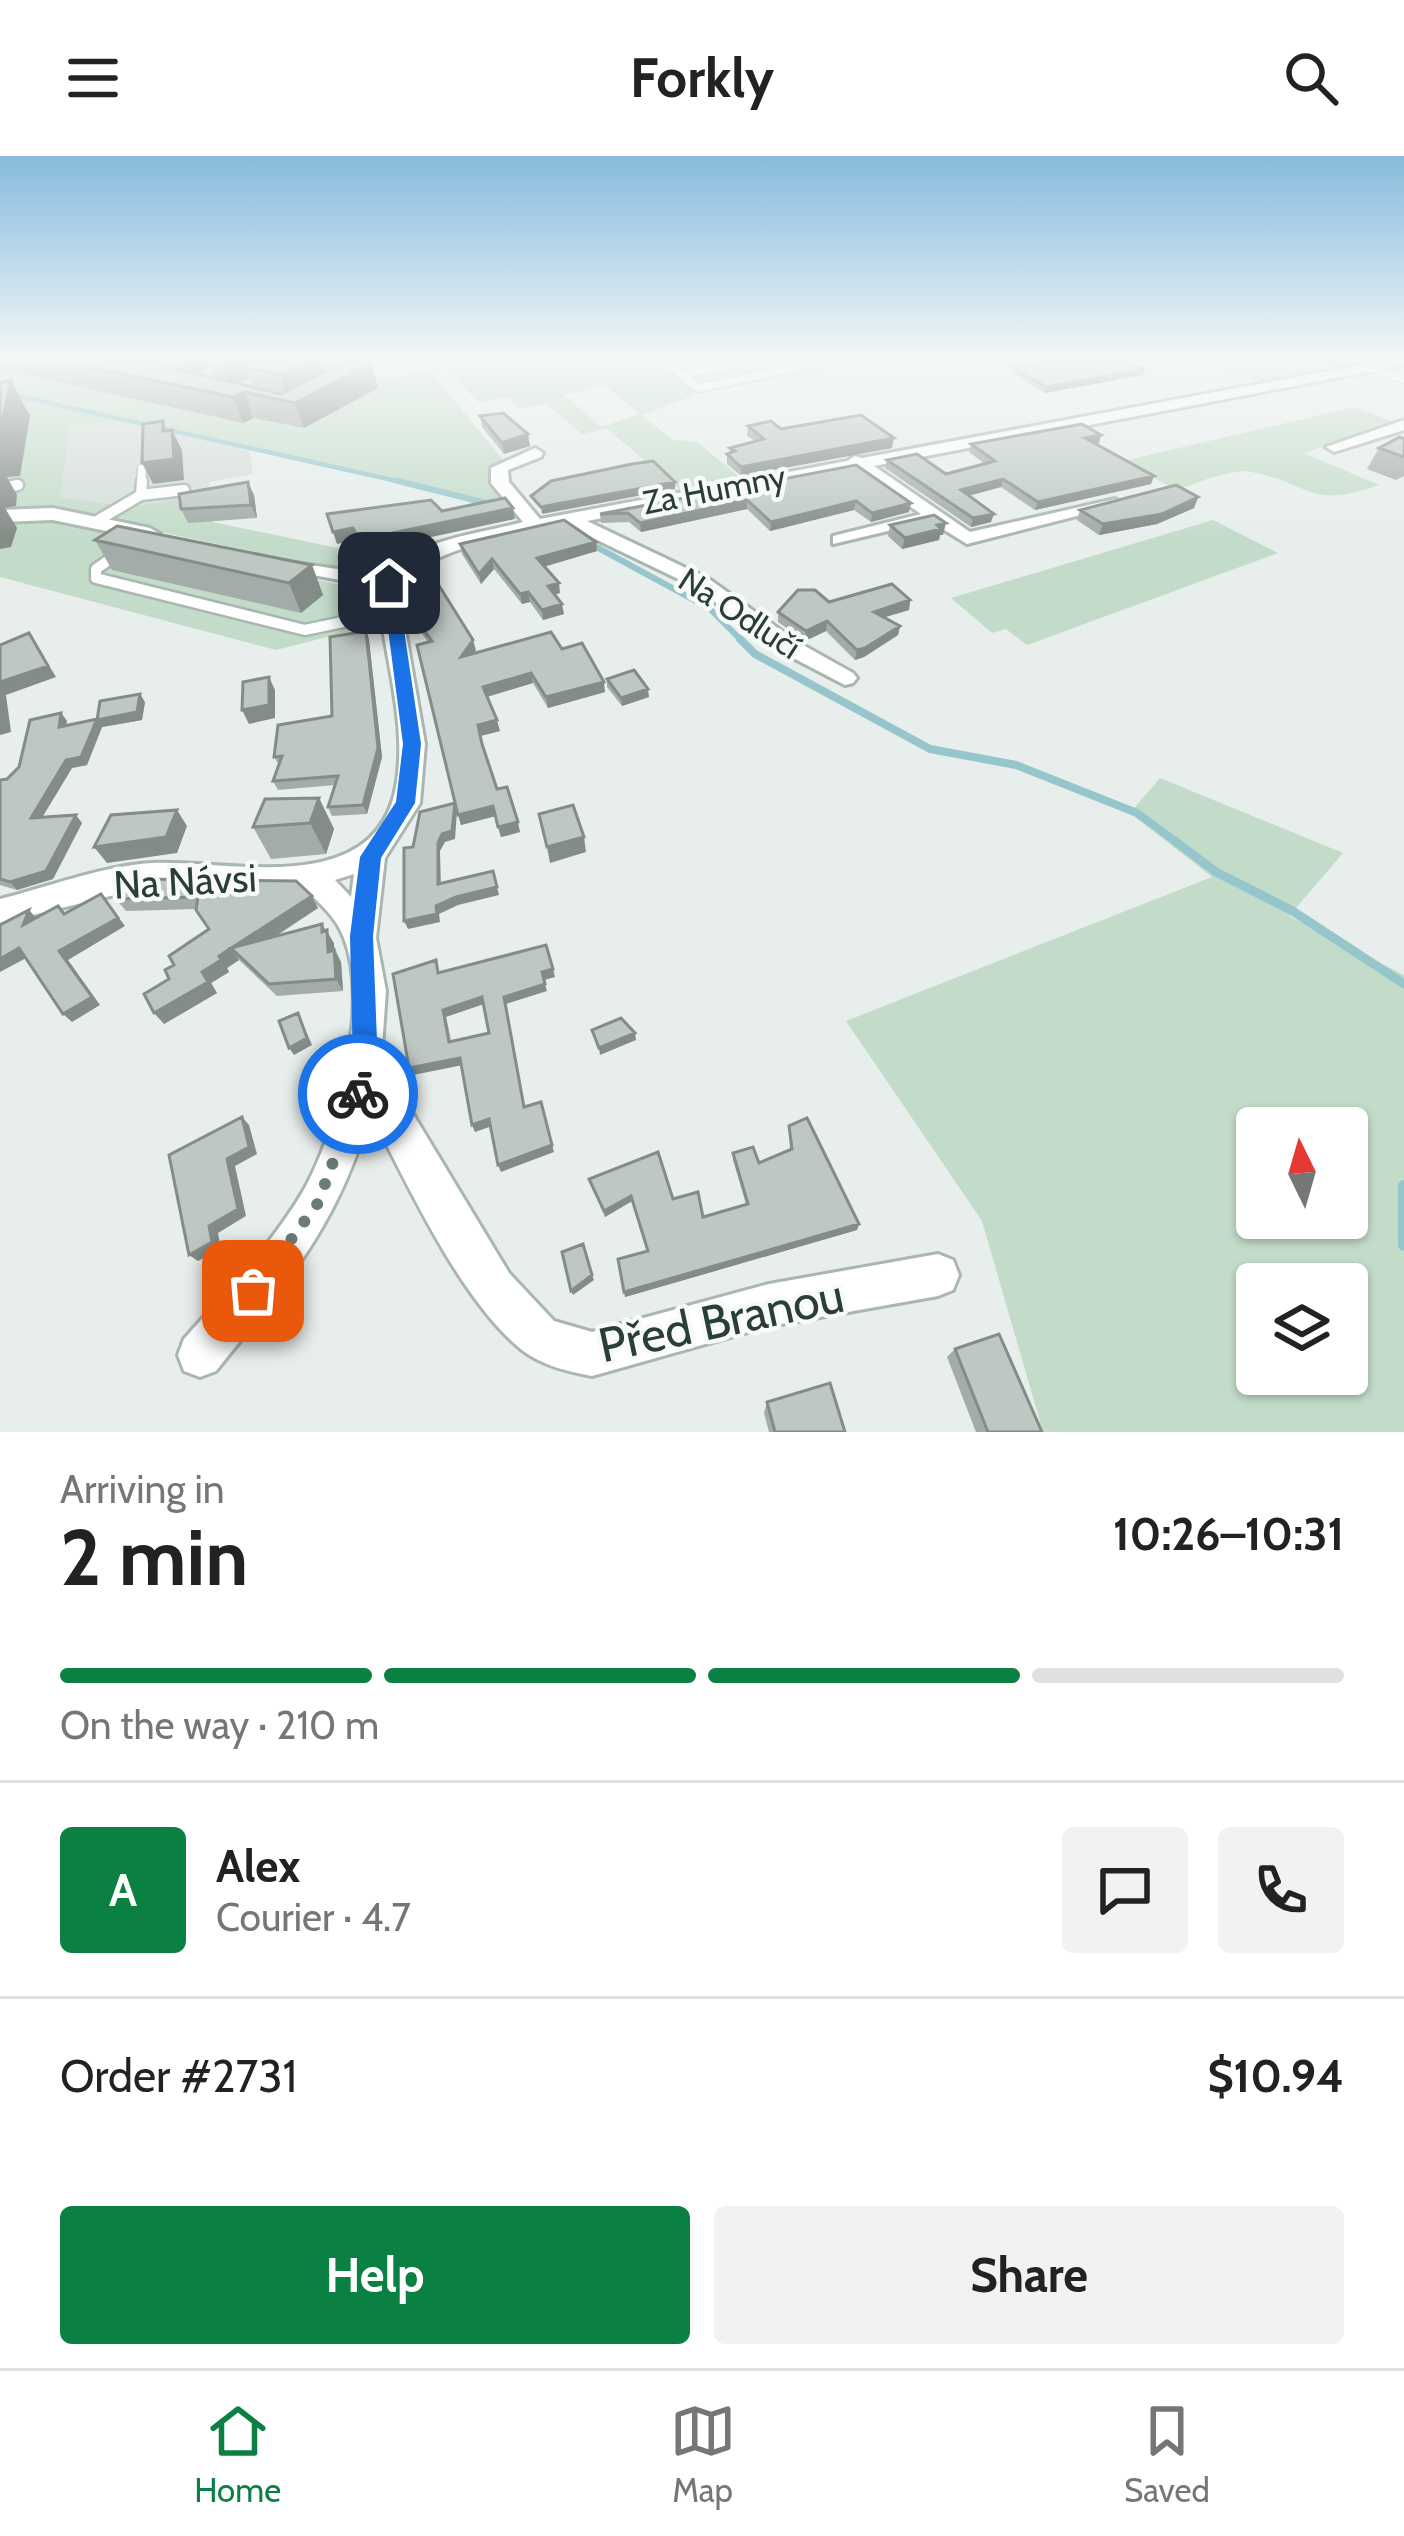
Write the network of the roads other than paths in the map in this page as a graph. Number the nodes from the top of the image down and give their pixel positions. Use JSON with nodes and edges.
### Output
{"nodes":[{"id":1,"x":1078,"y":419,"type":"edge"},
{"id":2,"x":1404,"y":424,"type":"edge"},
{"id":3,"x":1334,"y":447,"type":"dead end"},
{"id":4,"x":535,"y":453,"type":"dead end"},
{"id":5,"x":855,"y":461,"type":"junction"},
{"id":6,"x":142,"y":468,"type":"edge"},
{"id":7,"x":18,"y":485,"type":"dead end"},
{"id":8,"x":0,"y":488,"type":"edge"},
{"id":9,"x":184,"y":490,"type":"edge"},
{"id":10,"x":141,"y":494,"type":"junction"},
{"id":11,"x":1127,"y":501,"type":"edge"},
{"id":12,"x":0,"y":516,"type":"edge"},
{"id":13,"x":931,"y":517,"type":"junction"},
{"id":14,"x":542,"y":519,"type":"junction"},
{"id":15,"x":95,"y":522,"type":"junction"},
{"id":16,"x":149,"y":534,"type":"junction"},
{"id":17,"x":171,"y":539,"type":"edge"},
{"id":18,"x":840,"y":540,"type":"dead end"},
{"id":19,"x":261,"y":559,"type":"edge"},
{"id":20,"x":389,"y":583,"type":"junction"},
{"id":21,"x":390,"y":612,"type":"junction"},
{"id":22,"x":845,"y":678,"type":"dead end"},
{"id":23,"x":371,"y":857,"type":"junction"},
{"id":24,"x":310,"y":877,"type":"junction"},
{"id":25,"x":0,"y":911,"type":"edge"},
{"id":26,"x":361,"y":936,"type":"junction"},
{"id":27,"x":365,"y":1068,"type":"junction"},
{"id":28,"x":938,"y":1275,"type":"dead end"},
{"id":29,"x":200,"y":1355,"type":"dead end"}],
"edges":[{"from":1,"to":5,"type":"street","name":"Za Humny"},
{"from":2,"to":3,"type":"street"},
{"from":4,"to":14,"type":"street"},
{"from":5,"to":13,"type":"street"},
{"from":5,"to":14,"type":"street","name":"Za Humny"},
{"from":6,"to":10,"type":"lane"},
{"from":7,"to":8,"type":"lane"},
{"from":9,"to":10,"type":"lane"},
{"from":10,"to":15,"type":"lane"},
{"from":11,"to":13,"type":"street"},
{"from":12,"to":15,"type":"street"},
{"from":13,"to":18,"type":"street"},
{"from":14,"to":20,"type":"street","name":"Za Humny"},
{"from":14,"to":22,"type":"street","name":"Na Odlučí"},
{"from":15,"to":16,"type":"street"},
{"from":16,"to":17,"type":"street"},
{"from":16,"to":21,"type":"lane"},
{"from":19,"to":20,"type":"street"},
{"from":20,"to":21,"type":"street"},
{"from":21,"to":23,"type":"street"},
{"from":23,"to":24,"type":"street","name":"Na Návsi"},
{"from":23,"to":26,"type":"street","name":"Před Branou"},
{"from":24,"to":25,"type":"street","name":"Na Návsi"},
{"from":24,"to":26,"type":"street"},
{"from":26,"to":27,"type":"street","name":"Před Branou"},
{"from":27,"to":28,"type":"street","name":"Před Branou"},
{"from":27,"to":29,"type":"street","name":"Před Branou"}]}
